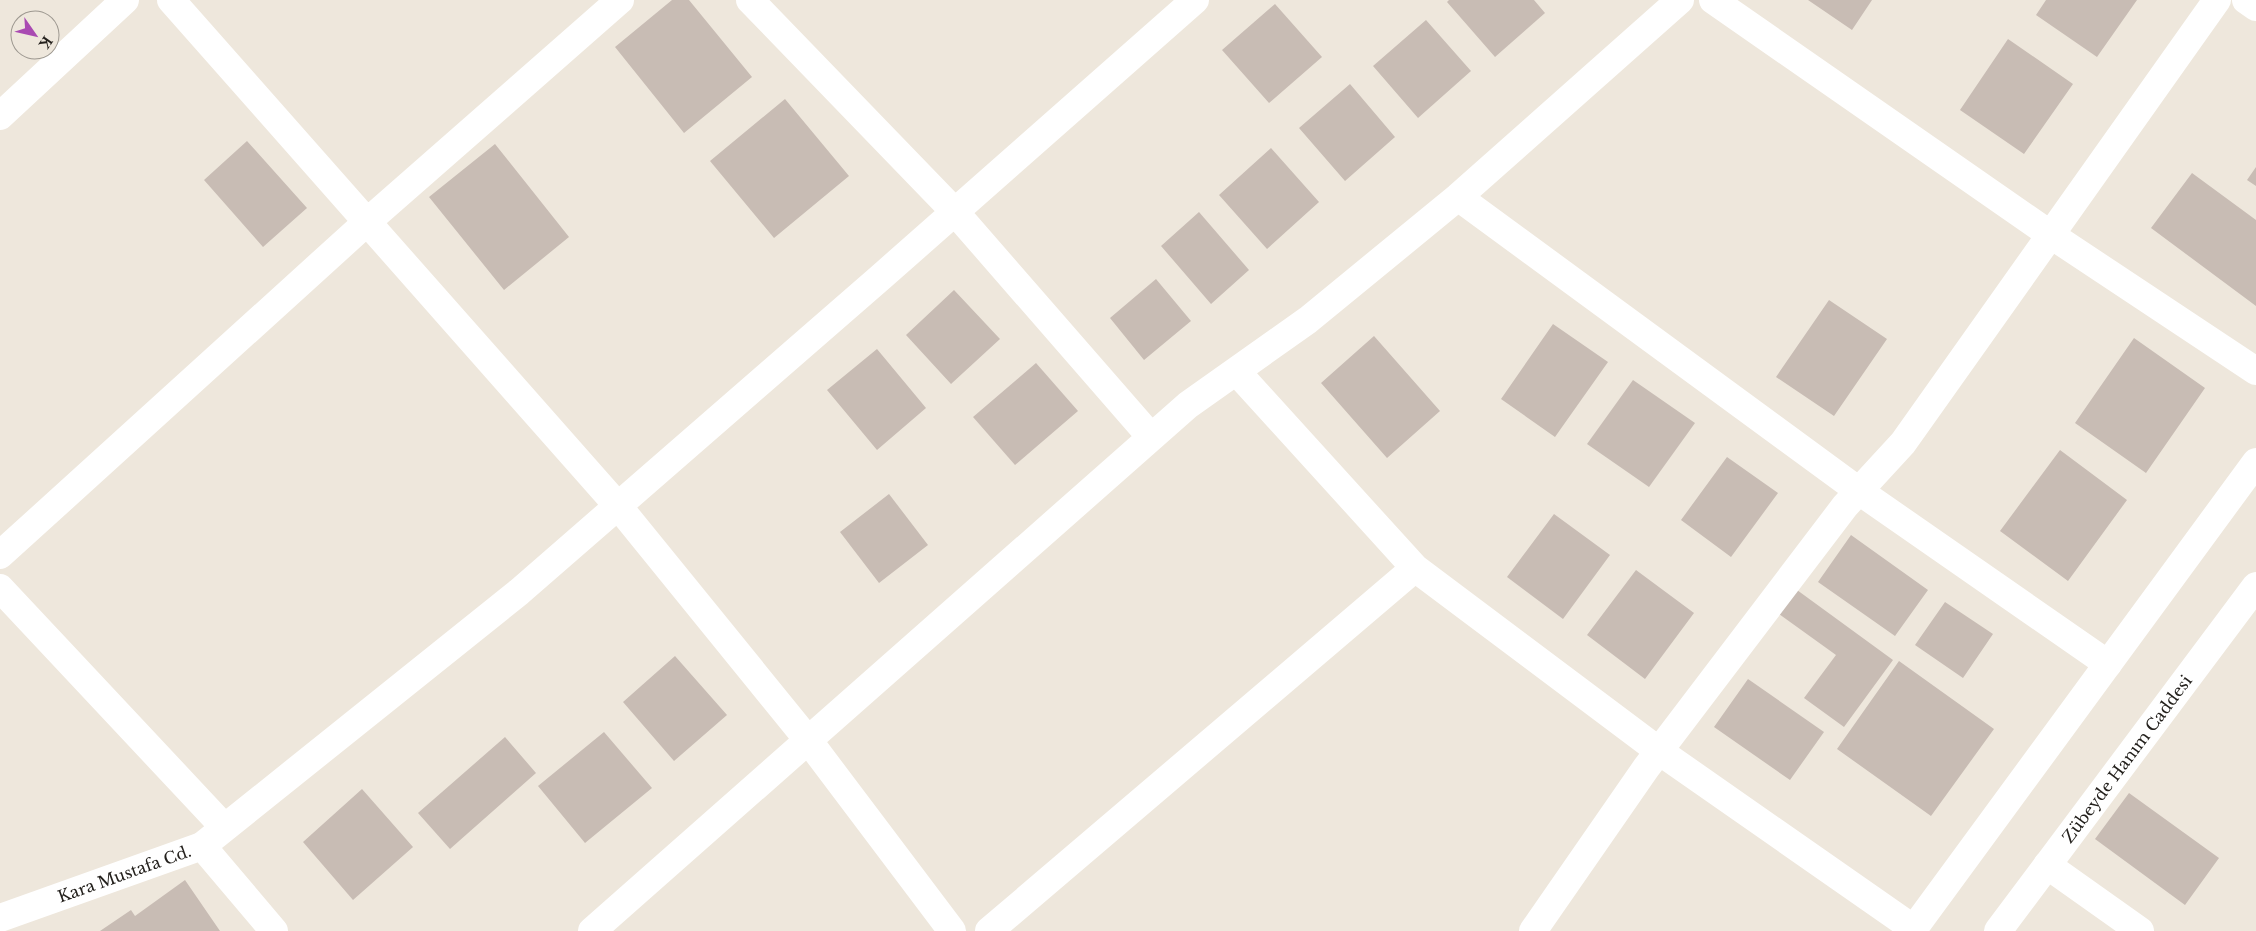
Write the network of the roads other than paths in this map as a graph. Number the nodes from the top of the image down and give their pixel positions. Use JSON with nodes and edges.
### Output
{"nodes":[{"id":1,"x":125,"y":0,"type":"edge"},
{"id":2,"x":172,"y":0,"type":"edge"},
{"id":3,"x":620,"y":0,"type":"edge"},
{"id":4,"x":750,"y":0,"type":"edge"},
{"id":5,"x":1195,"y":0,"type":"edge"},
{"id":6,"x":1680,"y":0,"type":"edge"},
{"id":7,"x":1713,"y":0,"type":"edge"},
{"id":8,"x":2217,"y":0,"type":"edge"},
{"id":9,"x":2246,"y":0,"type":"edge"},
{"id":10,"x":2256,"y":7,"type":"edge"},
{"id":11,"x":0,"y":116,"type":"edge"},
{"id":12,"x":1458,"y":197,"type":"junction"},
{"id":13,"x":955,"y":212,"type":"junction"},
{"id":14,"x":367,"y":222,"type":"junction"},
{"id":15,"x":2051,"y":235,"type":"junction"},
{"id":16,"x":1236,"y":371,"type":"junction"},
{"id":17,"x":2256,"y":371,"type":"edge"},
{"id":18,"x":1151,"y":437,"type":"junction"},
{"id":19,"x":2256,"y":462,"type":"edge"},
{"id":20,"x":1859,"y":491,"type":"junction"},
{"id":21,"x":618,"y":506,"type":"junction"},
{"id":22,"x":0,"y":555,"type":"edge"},
{"id":23,"x":1415,"y":568,"type":"junction"},
{"id":24,"x":2256,"y":586,"type":"edge"},
{"id":25,"x":0,"y":588,"type":"edge"},
{"id":26,"x":2108,"y":664,"type":"junction"},
{"id":27,"x":808,"y":740,"type":"junction"},
{"id":28,"x":1659,"y":751,"type":"junction"},
{"id":29,"x":224,"y":828,"type":"junction"},
{"id":30,"x":202,"y":846,"type":"junction"},
{"id":31,"x":2047,"y":865,"type":"junction"},
{"id":32,"x":0,"y":918,"type":"edge"},
{"id":33,"x":1913,"y":930,"type":"edge"},
{"id":34,"x":274,"y":931,"type":"edge"},
{"id":35,"x":592,"y":931,"type":"edge"},
{"id":36,"x":952,"y":931,"type":"edge"},
{"id":37,"x":989,"y":931,"type":"edge"},
{"id":38,"x":1533,"y":931,"type":"edge"},
{"id":39,"x":1998,"y":931,"type":"edge"},
{"id":40,"x":2140,"y":931,"type":"edge"}],
"edges":[{"from":1,"to":11,"type":"street"},
{"from":2,"to":14,"type":"street"},
{"from":3,"to":14,"type":"street"},
{"from":4,"to":13,"type":"street"},
{"from":5,"to":13,"type":"street"},
{"from":6,"to":12,"type":"street"},
{"from":7,"to":15,"type":"street"},
{"from":8,"to":15,"type":"street"},
{"from":9,"to":10,"type":"street"},
{"from":12,"to":16,"type":"street"},
{"from":12,"to":20,"type":"street"},
{"from":13,"to":18,"type":"street"},
{"from":13,"to":21,"type":"street"},
{"from":14,"to":21,"type":"street"},
{"from":14,"to":22,"type":"street"},
{"from":15,"to":17,"type":"street"},
{"from":15,"to":20,"type":"street"},
{"from":16,"to":18,"type":"street"},
{"from":16,"to":23,"type":"street"},
{"from":18,"to":27,"type":"street"},
{"from":19,"to":26,"type":"street"},
{"from":20,"to":26,"type":"street"},
{"from":20,"to":28,"type":"street"},
{"from":21,"to":27,"type":"street"},
{"from":21,"to":29,"type":"street"},
{"from":23,"to":28,"type":"street"},
{"from":23,"to":37,"type":"street"},
{"from":24,"to":31,"type":"street","name":"Zübeyde Hanım Caddesi"},
{"from":25,"to":29,"type":"street"},
{"from":26,"to":33,"type":"street"},
{"from":27,"to":35,"type":"street"},
{"from":27,"to":36,"type":"street"},
{"from":28,"to":33,"type":"street"},
{"from":28,"to":38,"type":"street"},
{"from":29,"to":30,"type":"street"},
{"from":30,"to":32,"type":"street","name":"Kara Mustafa Cd."},
{"from":30,"to":34,"type":"street","name":"Kara Mustafa Cd."},
{"from":31,"to":39,"type":"street","name":"Zübeyde Hanım Caddesi"},
{"from":31,"to":40,"type":"street"}]}
